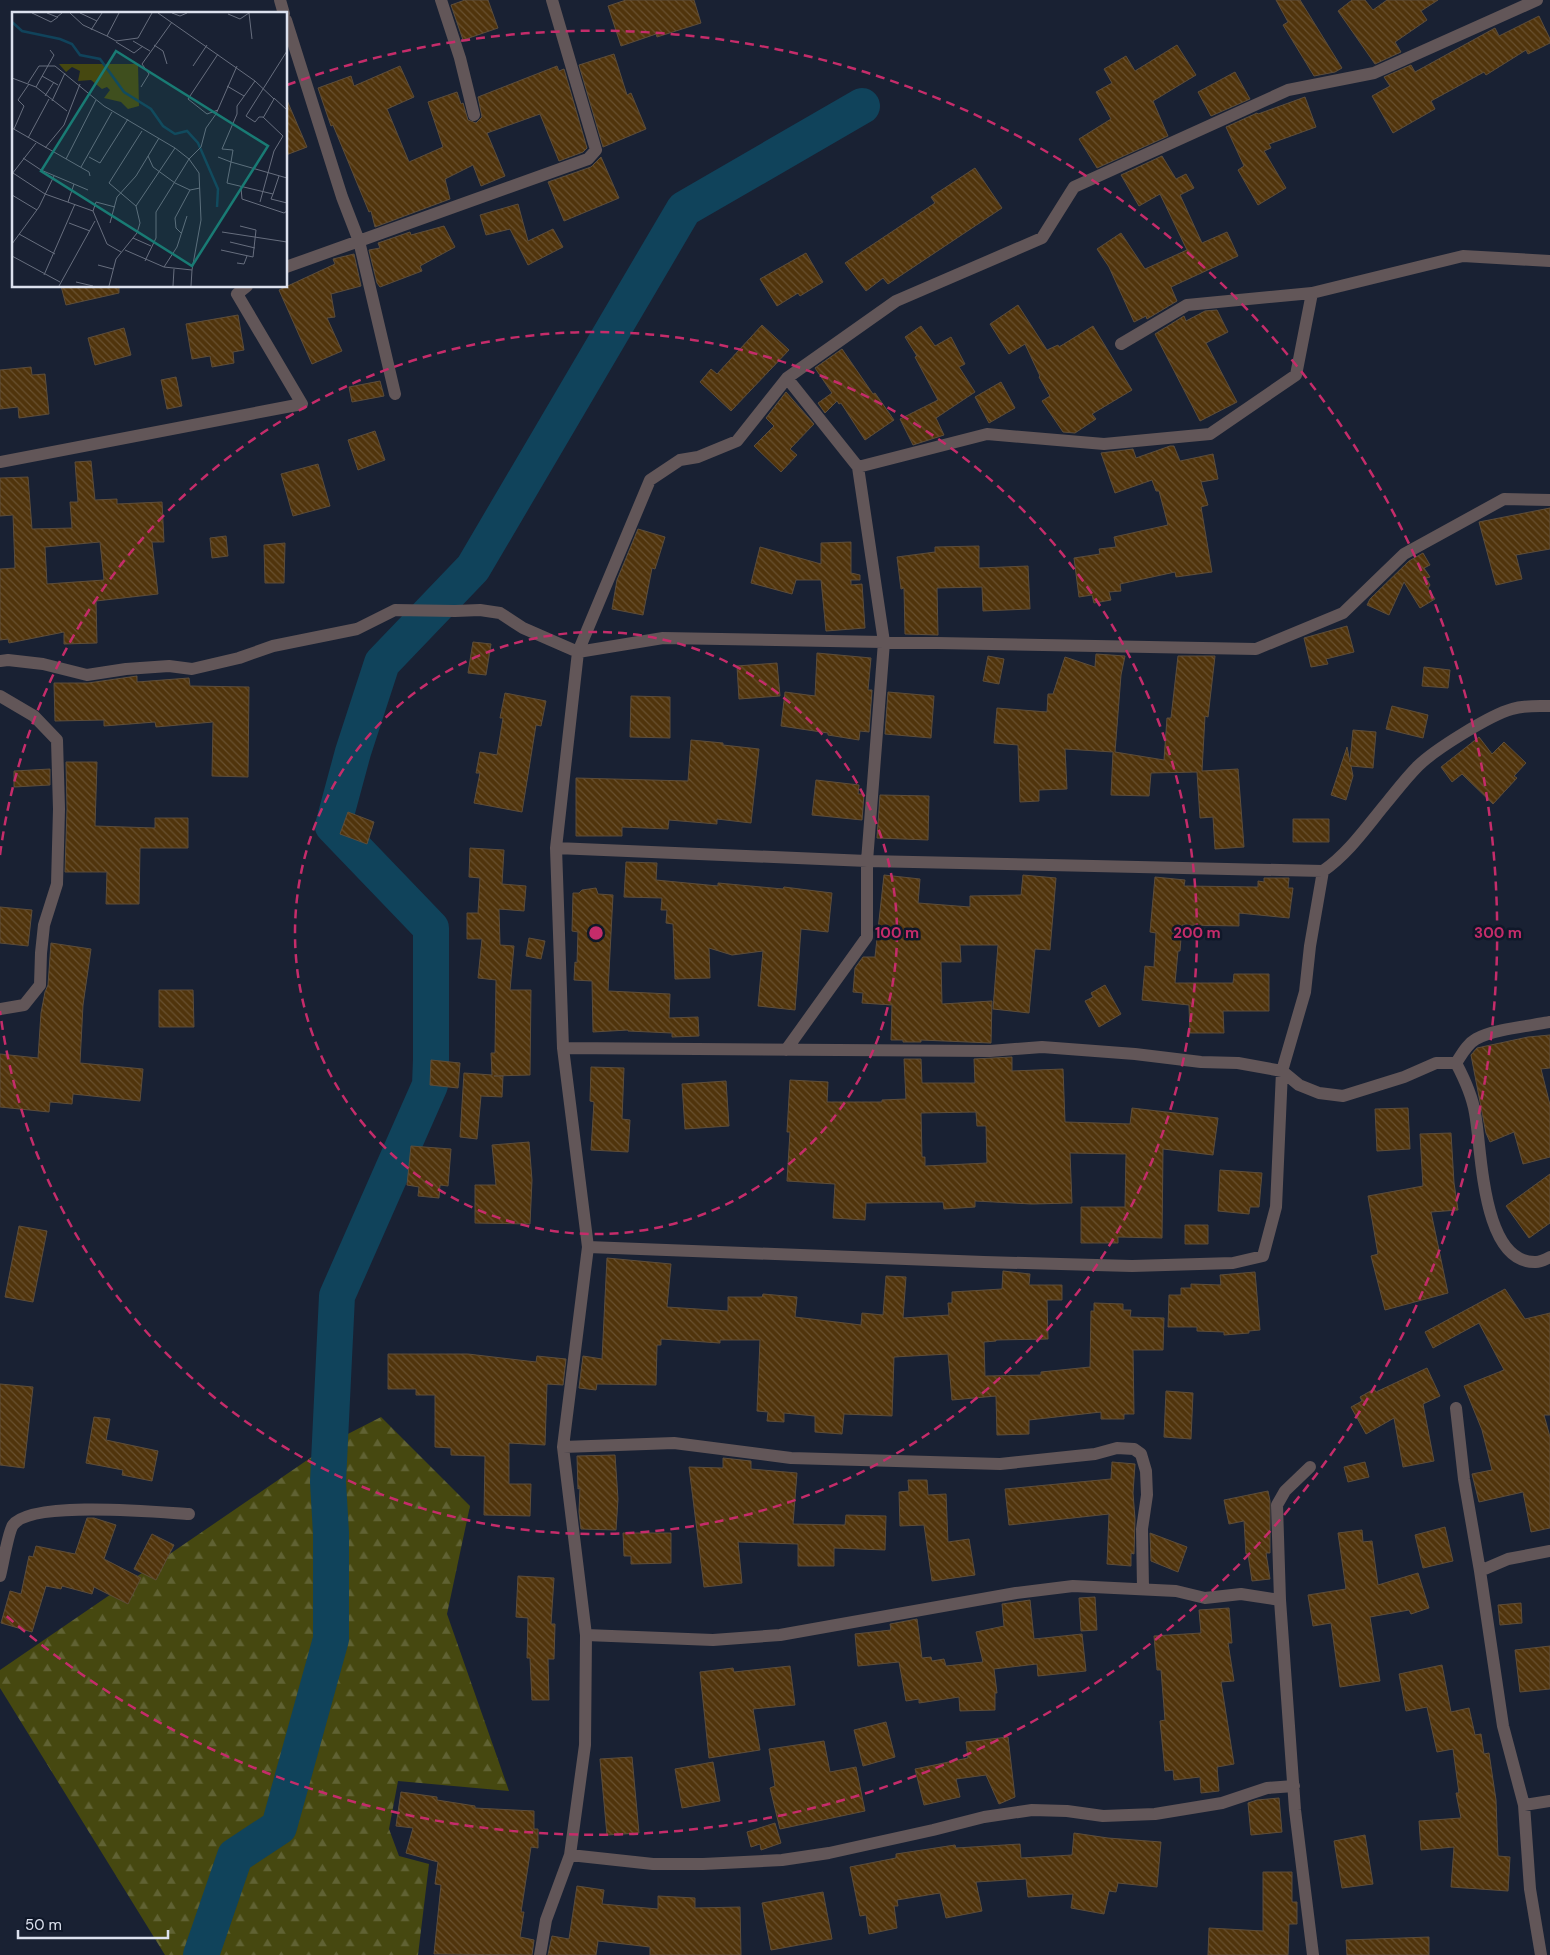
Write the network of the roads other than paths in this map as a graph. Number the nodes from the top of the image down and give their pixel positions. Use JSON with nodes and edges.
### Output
{"nodes":[{"id":1,"x":441,"y":0,"type":"edge"},
{"id":2,"x":552,"y":0,"type":"edge"},
{"id":3,"x":1537,"y":0,"type":"edge"},
{"id":4,"x":288,"y":26,"type":"edge"},
{"id":5,"x":474,"y":115,"type":"dead end"},
{"id":6,"x":359,"y":240,"type":"junction"},
{"id":7,"x":1550,"y":261,"type":"edge"},
{"id":8,"x":288,"y":266,"type":"edge"},
{"id":9,"x":245,"y":288,"type":"edge"},
{"id":10,"x":1312,"y":293,"type":"junction"},
{"id":11,"x":1120,"y":344,"type":"dead end"},
{"id":12,"x":787,"y":378,"type":"junction"},
{"id":13,"x":395,"y":394,"type":"dead end"},
{"id":14,"x":0,"y":462,"type":"edge"},
{"id":15,"x":858,"y":467,"type":"junction"},
{"id":16,"x":1550,"y":500,"type":"edge"},
{"id":17,"x":884,"y":642,"type":"junction"},
{"id":18,"x":578,"y":652,"type":"junction"},
{"id":19,"x":0,"y":661,"type":"edge"},
{"id":20,"x":0,"y":696,"type":"edge"},
{"id":21,"x":1550,"y":706,"type":"edge"},
{"id":22,"x":556,"y":848,"type":"junction"},
{"id":23,"x":867,"y":861,"type":"junction"},
{"id":24,"x":1324,"y":871,"type":"junction"},
{"id":25,"x":0,"y":1009,"type":"edge"},
{"id":26,"x":1550,"y":1022,"type":"edge"},
{"id":27,"x":563,"y":1048,"type":"junction"},
{"id":28,"x":786,"y":1050,"type":"junction"},
{"id":29,"x":1456,"y":1063,"type":"junction"},
{"id":30,"x":1282,"y":1071,"type":"junction"},
{"id":31,"x":588,"y":1247,"type":"junction"},
{"id":32,"x":1550,"y":1257,"type":"edge"},
{"id":33,"x":1456,"y":1408,"type":"dead end"},
{"id":34,"x":563,"y":1447,"type":"junction"},
{"id":35,"x":1310,"y":1467,"type":"dead end"},
{"id":36,"x":189,"y":1514,"type":"dead end"},
{"id":37,"x":1550,"y":1551,"type":"edge"},
{"id":38,"x":1480,"y":1571,"type":"junction"},
{"id":39,"x":0,"y":1576,"type":"edge"},
{"id":40,"x":1142,"y":1588,"type":"junction"},
{"id":41,"x":1280,"y":1600,"type":"junction"},
{"id":42,"x":586,"y":1635,"type":"junction"},
{"id":43,"x":1294,"y":1786,"type":"junction"},
{"id":44,"x":1550,"y":1801,"type":"edge"},
{"id":45,"x":1524,"y":1806,"type":"junction"},
{"id":46,"x":570,"y":1854,"type":"junction"},
{"id":47,"x":540,"y":1955,"type":"edge"},
{"id":48,"x":1313,"y":1955,"type":"edge"},
{"id":49,"x":1540,"y":1955,"type":"edge"}],
"edges":[{"from":1,"to":5,"type":"street"},
{"from":2,"to":6,"type":"street"},
{"from":3,"to":12,"type":"street"},
{"from":4,"to":6,"type":"street"},
{"from":6,"to":8,"type":"street"},
{"from":6,"to":13,"type":"street"},
{"from":7,"to":10,"type":"street"},
{"from":9,"to":14,"type":"street"},
{"from":10,"to":11,"type":"street"},
{"from":10,"to":15,"type":"street"},
{"from":12,"to":15,"type":"street"},
{"from":12,"to":18,"type":"street"},
{"from":15,"to":17,"type":"street"},
{"from":16,"to":17,"type":"street"},
{"from":17,"to":18,"type":"street"},
{"from":17,"to":23,"type":"street"},
{"from":18,"to":19,"type":"street"},
{"from":18,"to":22,"type":"street"},
{"from":20,"to":25,"type":"street"},
{"from":21,"to":24,"type":"street"},
{"from":22,"to":23,"type":"street"},
{"from":22,"to":27,"type":"street"},
{"from":23,"to":24,"type":"street"},
{"from":23,"to":28,"type":"street"},
{"from":24,"to":30,"type":"street"},
{"from":26,"to":29,"type":"street"},
{"from":27,"to":28,"type":"street"},
{"from":27,"to":31,"type":"street"},
{"from":28,"to":30,"type":"street"},
{"from":29,"to":30,"type":"street"},
{"from":29,"to":32,"type":"street"},
{"from":30,"to":31,"type":"street"},
{"from":31,"to":34,"type":"street"},
{"from":33,"to":38,"type":"street"},
{"from":34,"to":40,"type":"street"},
{"from":34,"to":42,"type":"street"},
{"from":35,"to":41,"type":"street"},
{"from":36,"to":39,"type":"street"},
{"from":37,"to":38,"type":"street"},
{"from":38,"to":45,"type":"street"},
{"from":40,"to":41,"type":"street"},
{"from":40,"to":42,"type":"street"},
{"from":41,"to":43,"type":"street"},
{"from":42,"to":46,"type":"street"},
{"from":43,"to":46,"type":"street"},
{"from":43,"to":48,"type":"street"},
{"from":44,"to":45,"type":"street"},
{"from":45,"to":49,"type":"street"},
{"from":46,"to":47,"type":"street"}]}
